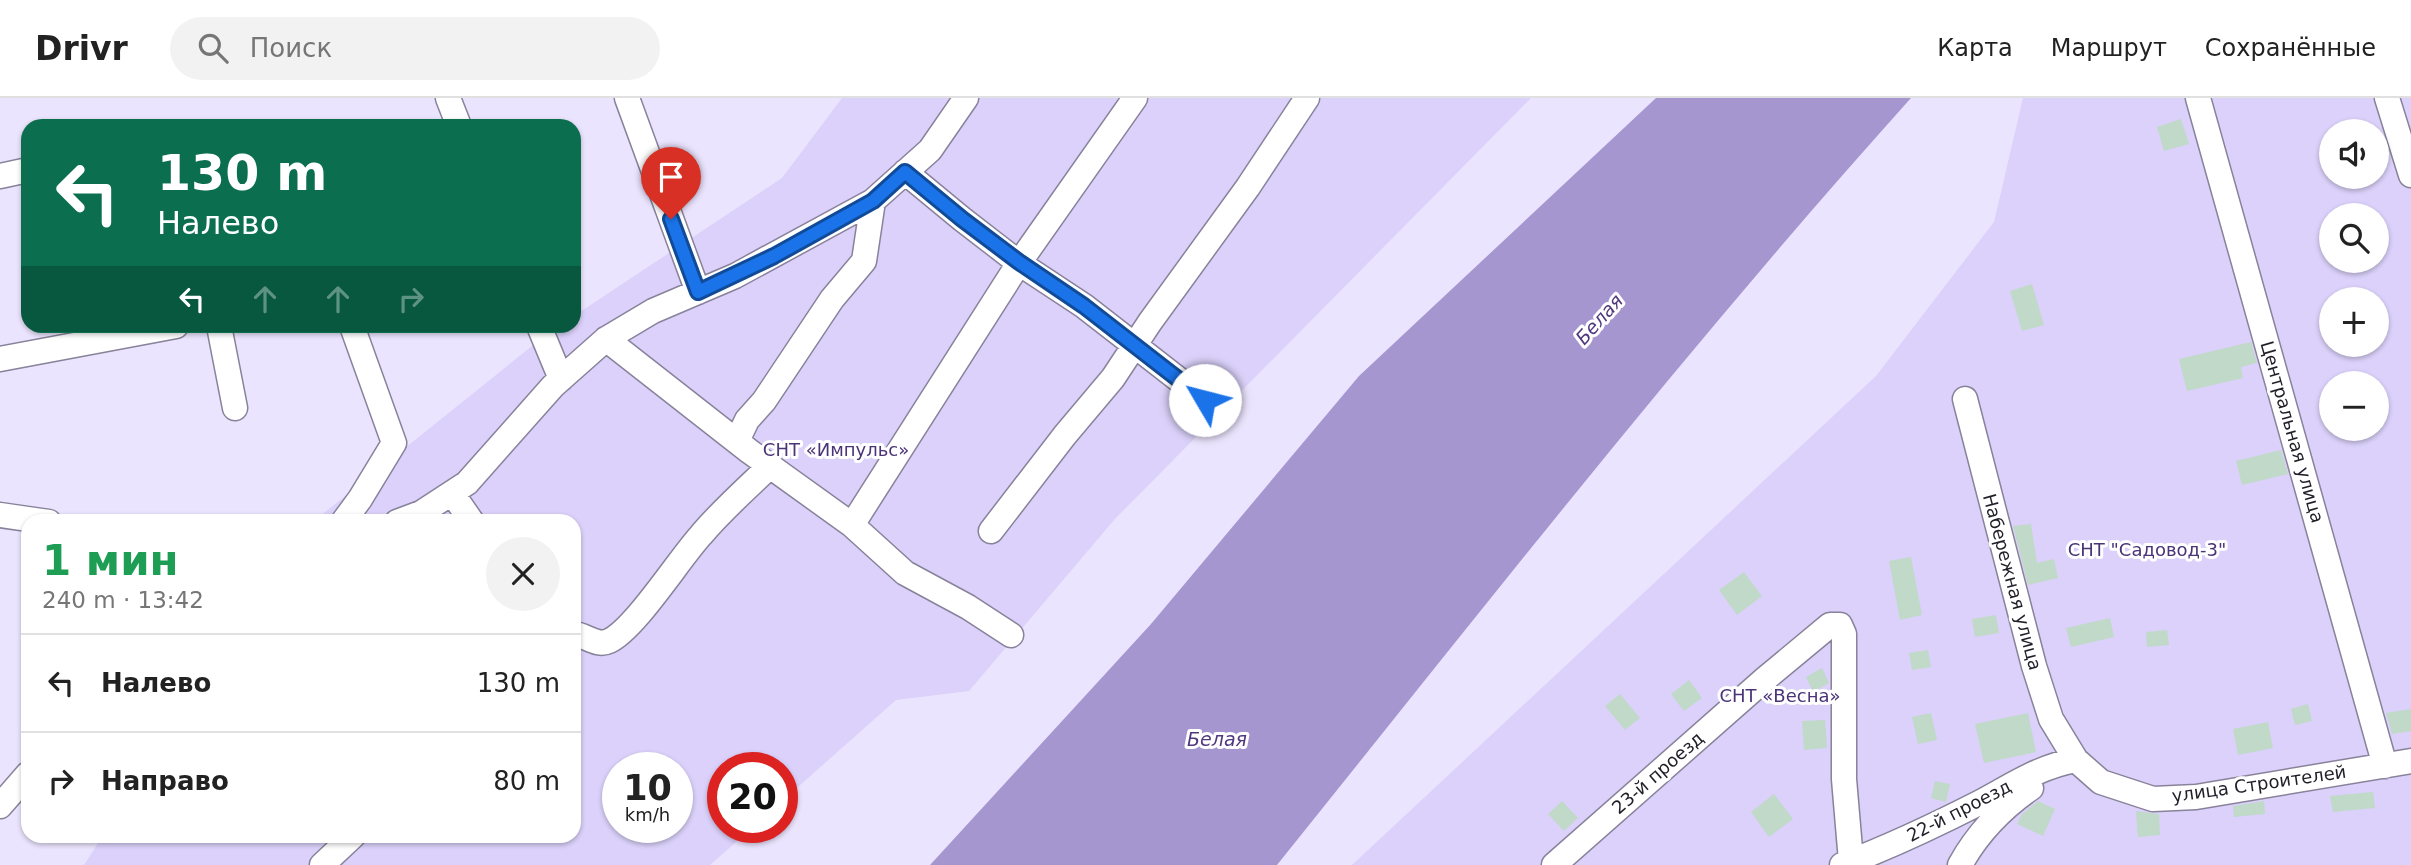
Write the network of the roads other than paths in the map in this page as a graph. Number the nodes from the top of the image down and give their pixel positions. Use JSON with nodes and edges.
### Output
{"nodes":[{"id":1,"x":448,"y":98,"type":"edge"},
{"id":2,"x":627,"y":98,"type":"edge"},
{"id":3,"x":965,"y":98,"type":"edge"},
{"id":4,"x":1135,"y":98,"type":"edge"},
{"id":5,"x":1307,"y":98,"type":"edge"},
{"id":6,"x":2198,"y":98,"type":"edge"},
{"id":7,"x":2386,"y":98,"type":"edge"},
{"id":8,"x":456,"y":119,"type":"edge"},
{"id":9,"x":21,"y":172,"type":"edge"},
{"id":10,"x":905,"y":172,"type":"junction"},
{"id":11,"x":2411,"y":175,"type":"edge"},
{"id":12,"x":0,"y":176,"type":"edge"},
{"id":13,"x":873,"y":201,"type":"junction"},
{"id":14,"x":1019,"y":262,"type":"junction"},
{"id":15,"x":698,"y":292,"type":"junction"},
{"id":16,"x":139,"y":333,"type":"edge"},
{"id":17,"x":220,"y":333,"type":"edge"},
{"id":18,"x":355,"y":333,"type":"edge"},
{"id":19,"x":542,"y":333,"type":"edge"},
{"id":20,"x":607,"y":339,"type":"junction"},
{"id":21,"x":1134,"y":346,"type":"junction"},
{"id":22,"x":0,"y":359,"type":"edge"},
{"id":23,"x":561,"y":379,"type":"junction"},
{"id":24,"x":1965,"y":399,"type":"dead end"},
{"id":25,"x":1205,"y":400,"type":"dead end"},
{"id":26,"x":235,"y":408,"type":"dead end"},
{"id":27,"x":737,"y":442,"type":"junction"},
{"id":28,"x":770,"y":466,"type":"junction"},
{"id":29,"x":452,"y":493,"type":"junction"},
{"id":30,"x":349,"y":514,"type":"edge"},
{"id":31,"x":418,"y":514,"type":"edge"},
{"id":32,"x":466,"y":514,"type":"edge"},
{"id":33,"x":0,"y":516,"type":"edge"},
{"id":34,"x":21,"y":519,"type":"edge"},
{"id":35,"x":852,"y":525,"type":"junction"},
{"id":36,"x":991,"y":531,"type":"dead end"},
{"id":37,"x":581,"y":635,"type":"edge"},
{"id":38,"x":1010,"y":635,"type":"dead end"},
{"id":39,"x":2076,"y":760,"type":"junction"},
{"id":40,"x":2411,"y":761,"type":"edge"},
{"id":41,"x":2385,"y":766,"type":"junction"},
{"id":42,"x":21,"y":782,"type":"edge"},
{"id":43,"x":0,"y":806,"type":"edge"},
{"id":44,"x":1847,"y":863,"type":"edge"},
{"id":45,"x":1554,"y":865,"type":"edge"},
{"id":46,"x":1960,"y":865,"type":"edge"}],
"edges":[{"from":1,"to":8,"type":"street"},
{"from":2,"to":15,"type":"street"},
{"from":3,"to":10,"type":"street"},
{"from":4,"to":14,"type":"street"},
{"from":5,"to":21,"type":"street"},
{"from":6,"to":41,"type":"street","name":"Центральная улица"},
{"from":7,"to":11,"type":"street"},
{"from":9,"to":12,"type":"street"},
{"from":10,"to":13,"type":"street"},
{"from":10,"to":14,"type":"street"},
{"from":13,"to":15,"type":"street"},
{"from":13,"to":27,"type":"street"},
{"from":14,"to":21,"type":"street"},
{"from":14,"to":35,"type":"street"},
{"from":15,"to":20,"type":"street"},
{"from":16,"to":22,"type":"street"},
{"from":17,"to":26,"type":"street"},
{"from":18,"to":30,"type":"street"},
{"from":19,"to":23,"type":"street"},
{"from":20,"to":23,"type":"street"},
{"from":20,"to":27,"type":"street"},
{"from":21,"to":25,"type":"street"},
{"from":21,"to":36,"type":"street"},
{"from":23,"to":29,"type":"street"},
{"from":24,"to":39,"type":"street","name":"Набережная улица"},
{"from":27,"to":28,"type":"street"},
{"from":28,"to":35,"type":"street"},
{"from":28,"to":37,"type":"street"},
{"from":29,"to":31,"type":"street"},
{"from":29,"to":32,"type":"street"},
{"from":33,"to":34,"type":"street"},
{"from":35,"to":38,"type":"street"},
{"from":39,"to":41,"type":"street","name":"улица Строителей"},
{"from":39,"to":44,"type":"street","name":"22-й проезд"},
{"from":39,"to":46,"type":"street"},
{"from":40,"to":41,"type":"street","name":"улица Строителей"},
{"from":42,"to":43,"type":"street"},
{"from":44,"to":45,"type":"street","name":"23-й проезд"}]}
